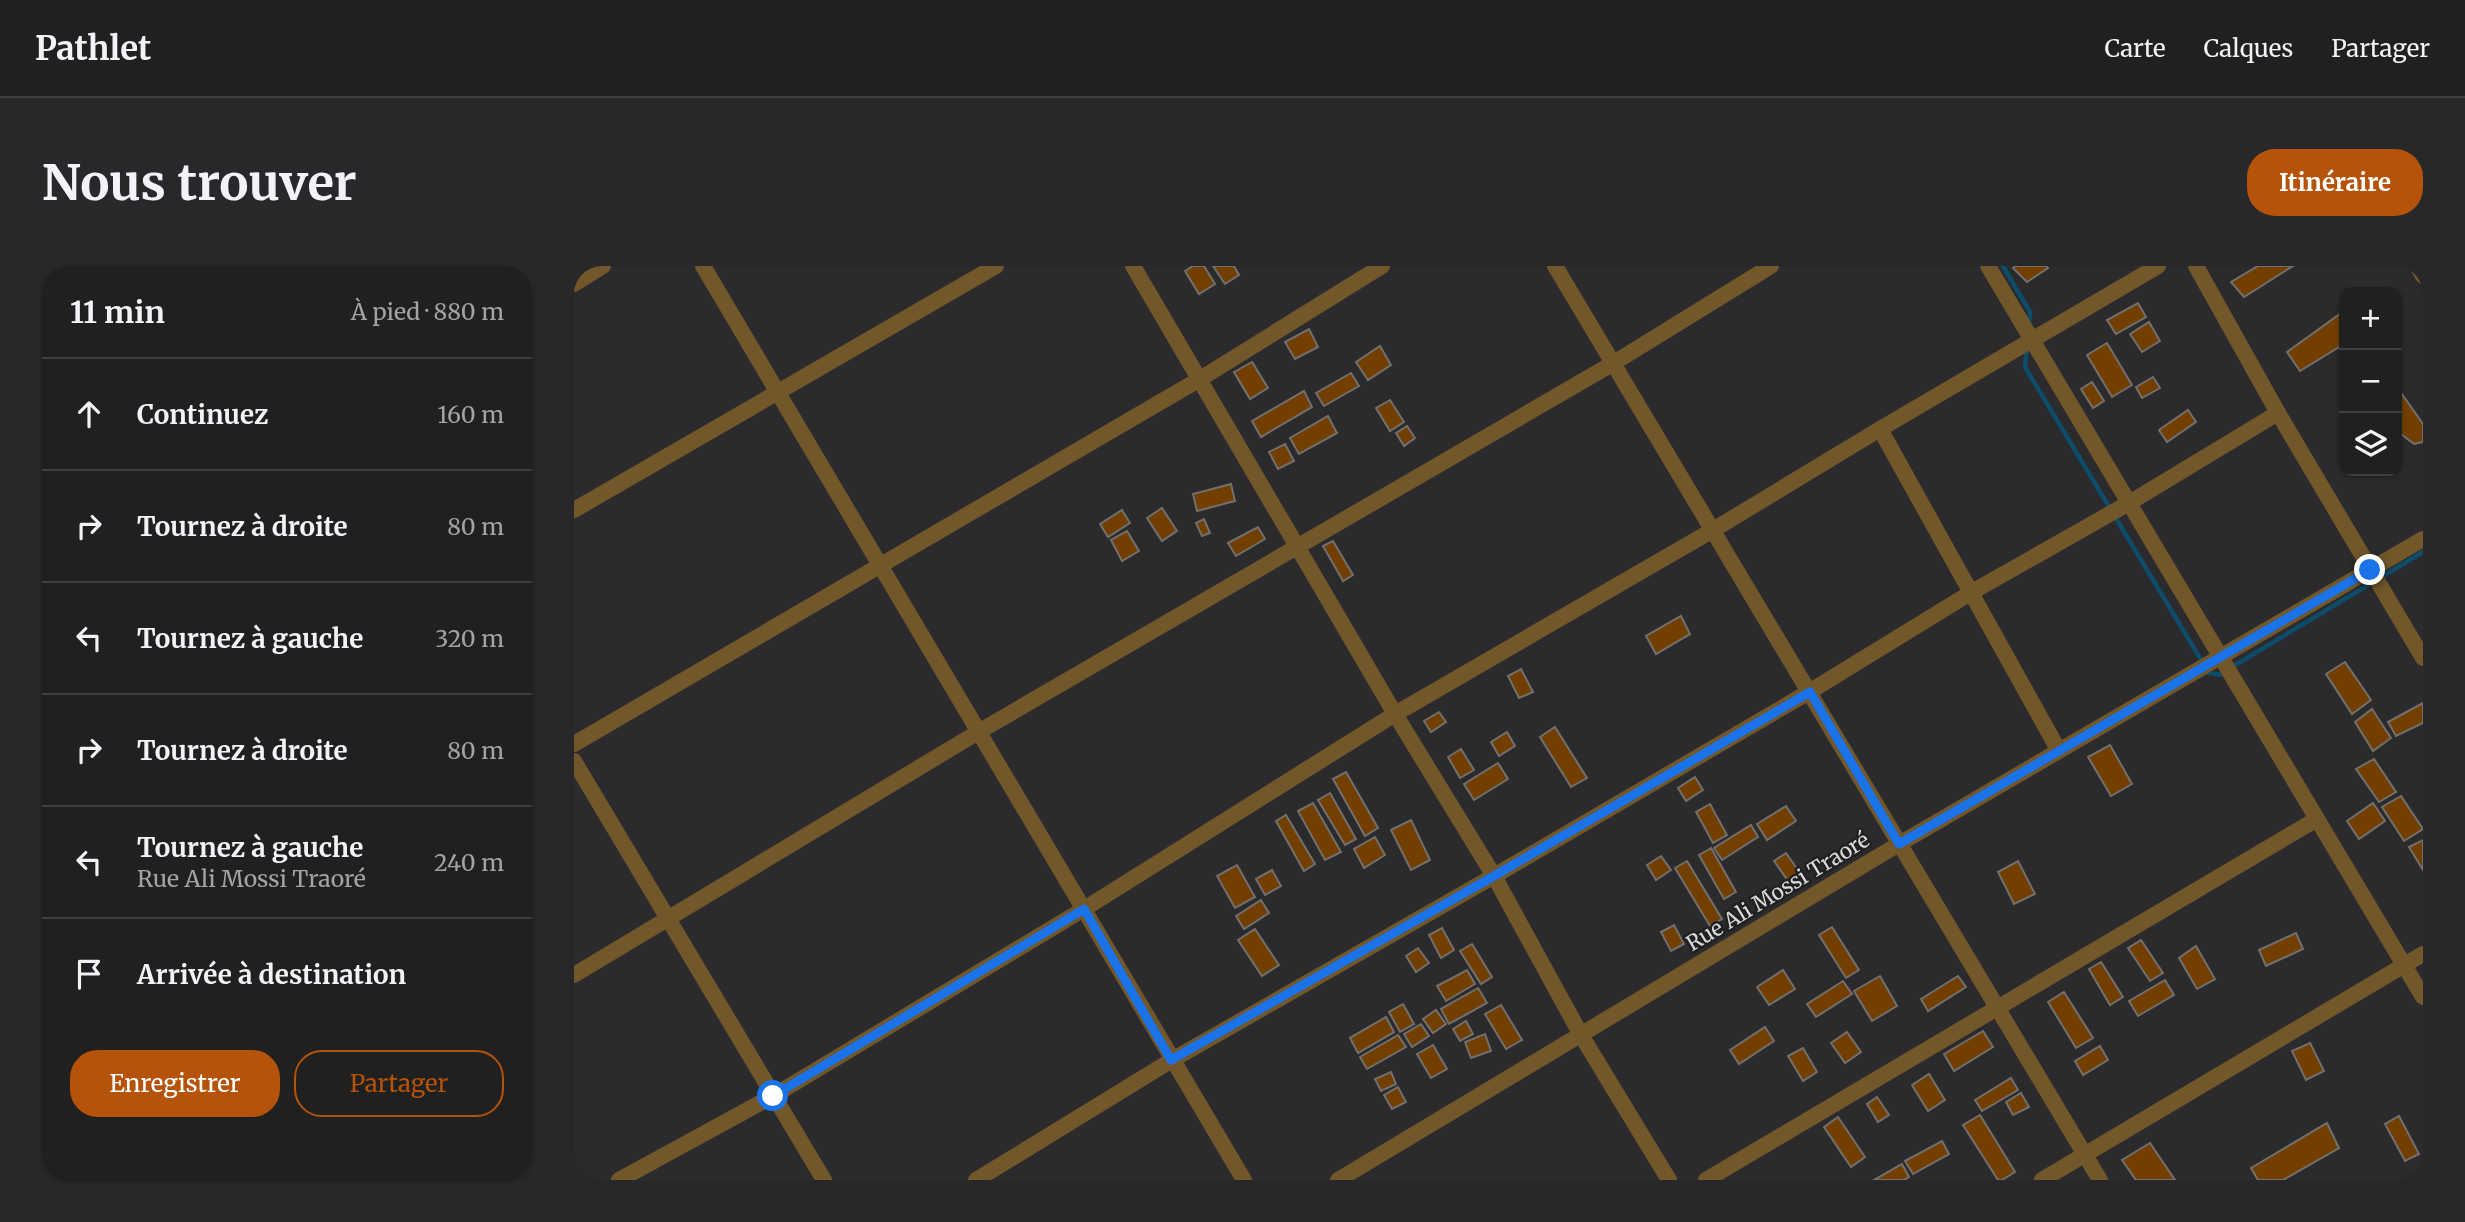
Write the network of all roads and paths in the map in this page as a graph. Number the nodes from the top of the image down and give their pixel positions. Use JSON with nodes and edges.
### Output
{"nodes":[{"id":1,"x":603,"y":266,"type":"edge"},
{"id":2,"x":703,"y":266,"type":"edge"},
{"id":3,"x":996,"y":266,"type":"edge"},
{"id":4,"x":1133,"y":266,"type":"edge"},
{"id":5,"x":1382,"y":266,"type":"edge"},
{"id":6,"x":1555,"y":266,"type":"edge"},
{"id":7,"x":1771,"y":266,"type":"edge"},
{"id":8,"x":1988,"y":266,"type":"edge"},
{"id":9,"x":2158,"y":266,"type":"edge"},
{"id":10,"x":2196,"y":266,"type":"edge"},
{"id":11,"x":2417,"y":266,"type":"edge"},
{"id":12,"x":2423,"y":276,"type":"edge"},
{"id":13,"x":574,"y":284,"type":"edge"},
{"id":14,"x":2032,"y":340,"type":"junction"},
{"id":15,"x":1612,"y":363,"type":"junction"},
{"id":16,"x":1200,"y":379,"type":"junction"},
{"id":17,"x":779,"y":392,"type":"junction"},
{"id":18,"x":2278,"y":413,"type":"junction"},
{"id":19,"x":1880,"y":429,"type":"junction"},
{"id":20,"x":2129,"y":503,"type":"junction"},
{"id":21,"x":574,"y":510,"type":"edge"},
{"id":22,"x":1713,"y":530,"type":"junction"},
{"id":23,"x":2423,"y":539,"type":"edge"},
{"id":24,"x":1298,"y":547,"type":"junction"},
{"id":25,"x":882,"y":564,"type":"junction"},
{"id":26,"x":2370,"y":570,"type":"junction"},
{"id":27,"x":1972,"y":592,"type":"junction"},
{"id":28,"x":2221,"y":657,"type":"junction"},
{"id":29,"x":2423,"y":658,"type":"edge"},
{"id":30,"x":1810,"y":692,"type":"junction"},
{"id":31,"x":1395,"y":714,"type":"junction"},
{"id":32,"x":981,"y":731,"type":"junction"},
{"id":33,"x":574,"y":744,"type":"edge"},
{"id":34,"x":2059,"y":751,"type":"junction"},
{"id":35,"x":574,"y":761,"type":"edge"},
{"id":36,"x":2317,"y":819,"type":"junction"},
{"id":37,"x":1899,"y":844,"type":"junction"},
{"id":38,"x":1494,"y":876,"type":"junction"},
{"id":39,"x":1084,"y":909,"type":"junction"},
{"id":40,"x":668,"y":920,"type":"junction"},
{"id":41,"x":2423,"y":954,"type":"edge"},
{"id":42,"x":2404,"y":965,"type":"junction"},
{"id":43,"x":574,"y":975,"type":"edge"},
{"id":44,"x":2423,"y":997,"type":"edge"},
{"id":45,"x":1997,"y":1006,"type":"junction"},
{"id":46,"x":1581,"y":1035,"type":"junction"},
{"id":47,"x":1171,"y":1060,"type":"junction"},
{"id":48,"x":773,"y":1096,"type":"junction"},
{"id":49,"x":2085,"y":1154,"type":"junction"},
{"id":50,"x":619,"y":1180,"type":"edge"},
{"id":51,"x":824,"y":1180,"type":"edge"},
{"id":52,"x":976,"y":1180,"type":"edge"},
{"id":53,"x":1244,"y":1180,"type":"edge"},
{"id":54,"x":1338,"y":1180,"type":"edge"},
{"id":55,"x":1669,"y":1180,"type":"edge"},
{"id":56,"x":1706,"y":1180,"type":"edge"},
{"id":57,"x":2042,"y":1180,"type":"edge"},
{"id":58,"x":2100,"y":1180,"type":"edge"}],
"edges":[{"from":1,"to":13,"type":"street"},
{"from":2,"to":17,"type":"street"},
{"from":3,"to":17,"type":"street"},
{"from":4,"to":16,"type":"street"},
{"from":5,"to":16,"type":"street"},
{"from":6,"to":15,"type":"street"},
{"from":7,"to":15,"type":"street"},
{"from":8,"to":14,"type":"street"},
{"from":9,"to":14,"type":"street"},
{"from":10,"to":18,"type":"street"},
{"from":11,"to":12,"type":"street"},
{"from":14,"to":19,"type":"street"},
{"from":14,"to":20,"type":"street"},
{"from":15,"to":22,"type":"street"},
{"from":15,"to":24,"type":"street"},
{"from":16,"to":24,"type":"street"},
{"from":16,"to":25,"type":"street"},
{"from":17,"to":21,"type":"street"},
{"from":17,"to":25,"type":"street"},
{"from":18,"to":20,"type":"street"},
{"from":18,"to":26,"type":"street"},
{"from":19,"to":22,"type":"street"},
{"from":19,"to":27,"type":"street"},
{"from":20,"to":27,"type":"street"},
{"from":20,"to":28,"type":"street"},
{"from":22,"to":30,"type":"street"},
{"from":22,"to":31,"type":"street"},
{"from":23,"to":26,"type":"street","name":"Rue Ali Mossi Traoré"},
{"from":24,"to":31,"type":"street"},
{"from":24,"to":32,"type":"street"},
{"from":25,"to":32,"type":"street"},
{"from":25,"to":33,"type":"street"},
{"from":26,"to":28,"type":"street","name":"Rue Ali Mossi Traoré"},
{"from":26,"to":29,"type":"street"},
{"from":27,"to":30,"type":"street"},
{"from":27,"to":34,"type":"street"},
{"from":28,"to":34,"type":"street","name":"Rue Ali Mossi Traoré"},
{"from":28,"to":36,"type":"street"},
{"from":30,"to":37,"type":"street"},
{"from":30,"to":38,"type":"street"},
{"from":31,"to":38,"type":"street"},
{"from":31,"to":39,"type":"street"},
{"from":32,"to":39,"type":"street"},
{"from":32,"to":40,"type":"street"},
{"from":34,"to":37,"type":"street","name":"Rue Ali Mossi Traoré"},
{"from":35,"to":40,"type":"street"},
{"from":36,"to":42,"type":"street"},
{"from":36,"to":45,"type":"street"},
{"from":37,"to":45,"type":"street"},
{"from":37,"to":46,"type":"street","name":"Rue Ali Mossi Traoré"},
{"from":38,"to":46,"type":"street"},
{"from":38,"to":47,"type":"street"},
{"from":39,"to":47,"type":"street"},
{"from":39,"to":48,"type":"street"},
{"from":40,"to":43,"type":"street"},
{"from":40,"to":48,"type":"street"},
{"from":41,"to":42,"type":"street"},
{"from":42,"to":44,"type":"street"},
{"from":42,"to":49,"type":"street"},
{"from":45,"to":49,"type":"street"},
{"from":45,"to":56,"type":"street"},
{"from":46,"to":54,"type":"street","name":"Rue Ali Mossi Traoré"},
{"from":46,"to":55,"type":"street"},
{"from":47,"to":52,"type":"street"},
{"from":47,"to":53,"type":"street"},
{"from":48,"to":50,"type":"street"},
{"from":48,"to":51,"type":"street"},
{"from":49,"to":57,"type":"street"},
{"from":49,"to":58,"type":"street"}]}
